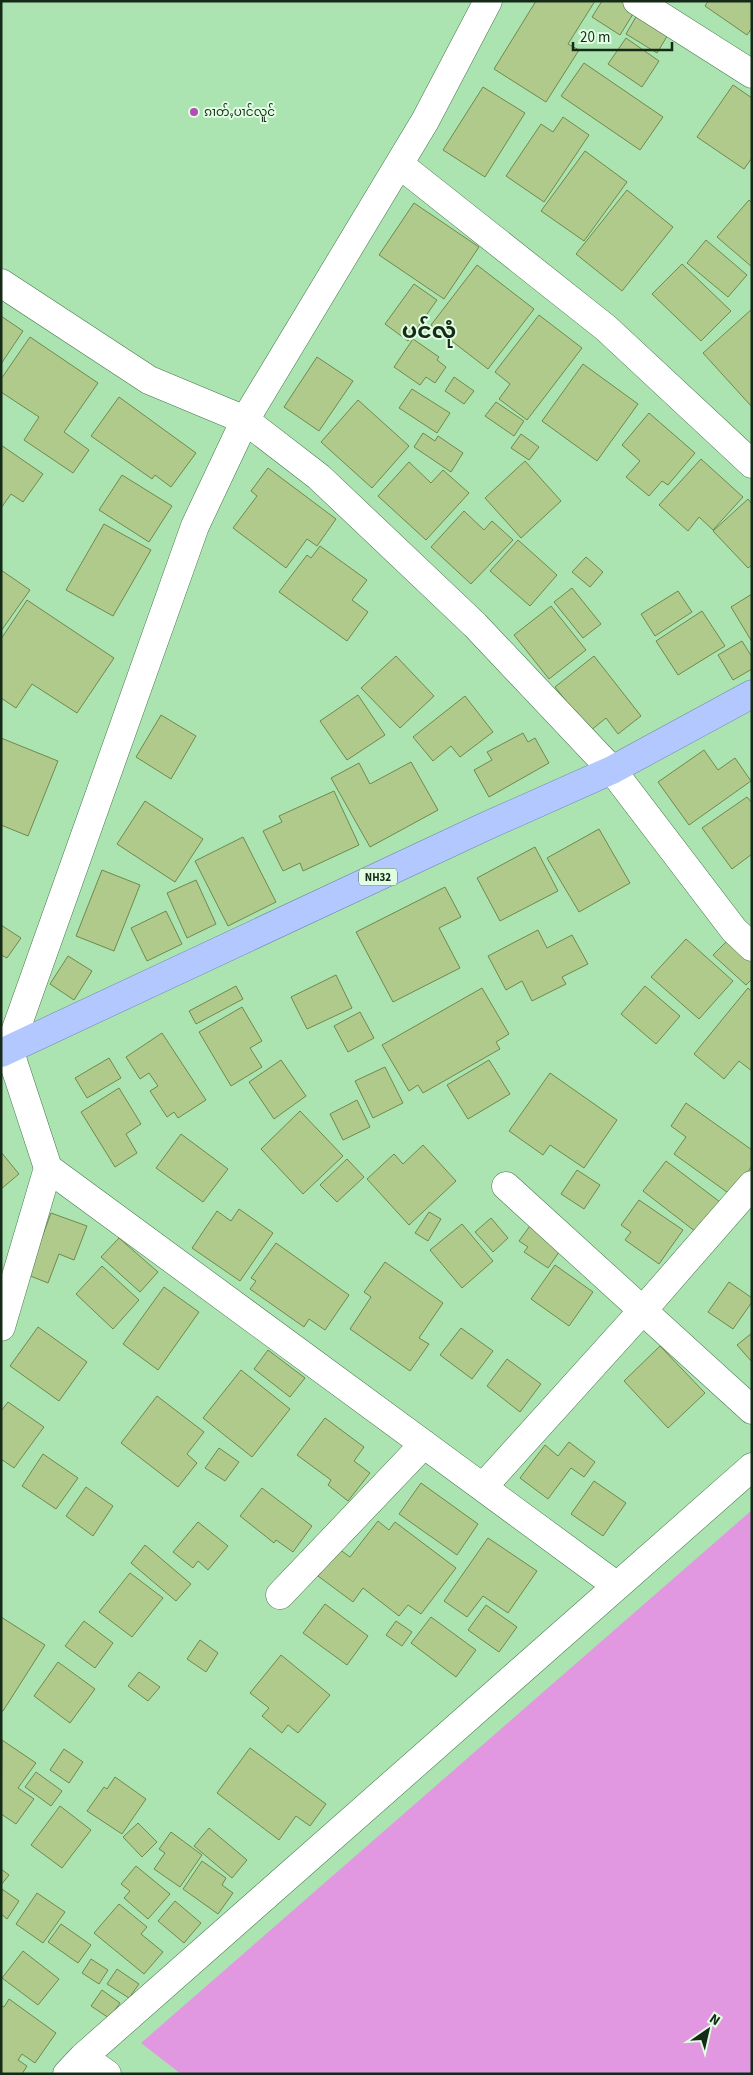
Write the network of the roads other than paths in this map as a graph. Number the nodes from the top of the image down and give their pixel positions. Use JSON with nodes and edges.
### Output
{"nodes":[{"id":1,"x":488,"y":1,"type":"edge"},
{"id":2,"x":637,"y":1,"type":"edge"},
{"id":3,"x":752,"y":74,"type":"edge"},
{"id":4,"x":399,"y":164,"type":"junction"},
{"id":5,"x":1,"y":283,"type":"edge"},
{"id":6,"x":245,"y":420,"type":"junction"},
{"id":7,"x":752,"y":464,"type":"edge"},
{"id":8,"x":752,"y":694,"type":"edge"},
{"id":9,"x":612,"y":770,"type":"junction"},
{"id":10,"x":752,"y":946,"type":"edge"},
{"id":11,"x":4,"y":1049,"type":"edge"},
{"id":12,"x":48,"y":1168,"type":"junction"},
{"id":13,"x":752,"y":1185,"type":"edge"},
{"id":14,"x":506,"y":1186,"type":"dead end"},
{"id":15,"x":643,"y":1310,"type":"junction"},
{"id":16,"x":1,"y":1327,"type":"edge"},
{"id":17,"x":752,"y":1410,"type":"edge"},
{"id":18,"x":424,"y":1444,"type":"junction"},
{"id":19,"x":752,"y":1467,"type":"edge"},
{"id":20,"x":484,"y":1488,"type":"junction"},
{"id":21,"x":617,"y":1586,"type":"junction"},
{"id":22,"x":280,"y":1595,"type":"dead end"},
{"id":23,"x":75,"y":2065,"type":"edge"},
{"id":24,"x":106,"y":2074,"type":"edge"}],
"edges":[{"from":1,"to":4,"type":"street"},
{"from":2,"to":3,"type":"street"},
{"from":4,"to":6,"type":"street"},
{"from":4,"to":7,"type":"street"},
{"from":5,"to":6,"type":"street"},
{"from":6,"to":9,"type":"street"},
{"from":6,"to":11,"type":"street"},
{"from":8,"to":9,"type":"highway","number":"NH32"},
{"from":9,"to":10,"type":"street"},
{"from":9,"to":11,"type":"highway","number":"NH32"},
{"from":11,"to":12,"type":"street"},
{"from":12,"to":16,"type":"street"},
{"from":12,"to":18,"type":"street"},
{"from":13,"to":15,"type":"street"},
{"from":14,"to":15,"type":"street"},
{"from":15,"to":17,"type":"street"},
{"from":15,"to":20,"type":"street"},
{"from":18,"to":20,"type":"street"},
{"from":18,"to":22,"type":"street"},
{"from":19,"to":21,"type":"street"},
{"from":20,"to":21,"type":"street"},
{"from":21,"to":23,"type":"street"},
{"from":23,"to":24,"type":"street"}]}
